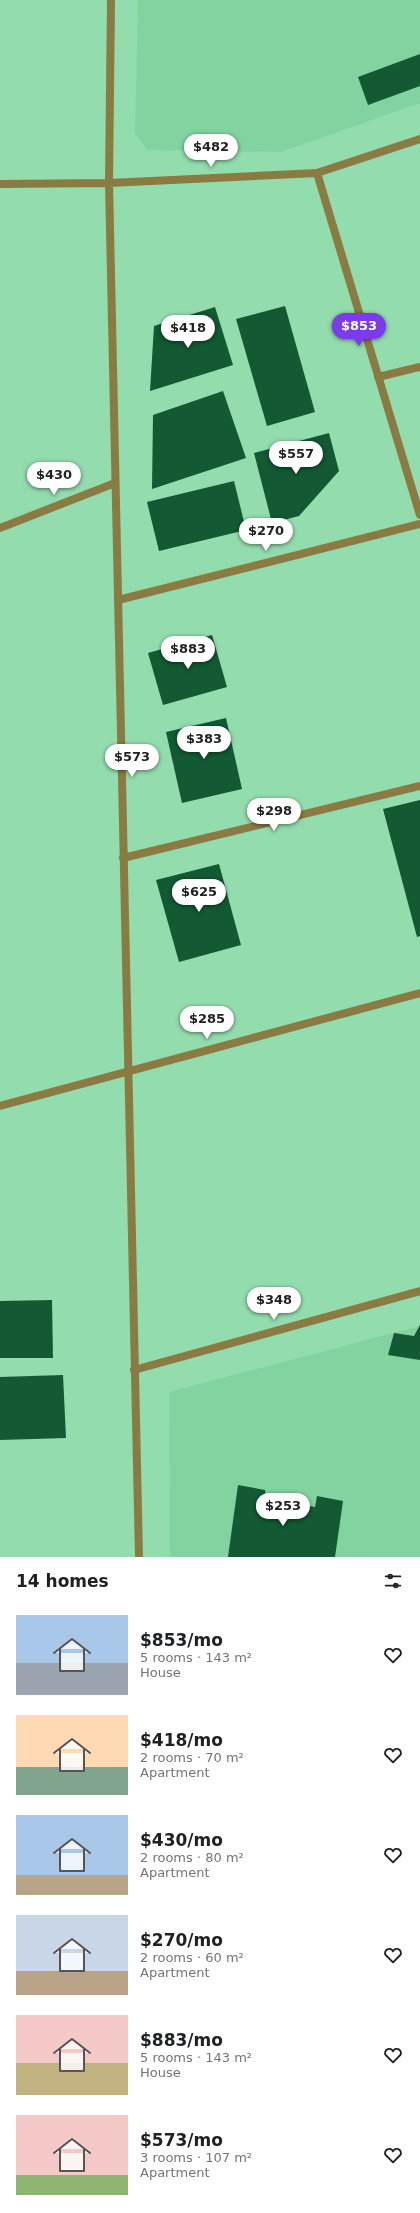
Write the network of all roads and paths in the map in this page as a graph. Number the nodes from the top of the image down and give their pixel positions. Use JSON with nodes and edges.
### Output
{"nodes":[{"id":1,"x":111,"y":0,"type":"edge"},
{"id":2,"x":420,"y":139,"type":"edge"},
{"id":3,"x":317,"y":173,"type":"junction"},
{"id":4,"x":109,"y":183,"type":"junction"},
{"id":5,"x":0,"y":184,"type":"edge"},
{"id":6,"x":420,"y":367,"type":"edge"},
{"id":7,"x":378,"y":377,"type":"junction"},
{"id":8,"x":115,"y":483,"type":"junction"},
{"id":9,"x":420,"y":515,"type":"edge"},
{"id":10,"x":420,"y":524,"type":"edge"},
{"id":11,"x":0,"y":528,"type":"edge"},
{"id":12,"x":118,"y":600,"type":"junction"},
{"id":13,"x":420,"y":786,"type":"edge"},
{"id":14,"x":123,"y":858,"type":"junction"},
{"id":15,"x":420,"y":993,"type":"edge"},
{"id":16,"x":128,"y":1072,"type":"junction"},
{"id":17,"x":0,"y":1106,"type":"edge"},
{"id":18,"x":420,"y":1291,"type":"edge"},
{"id":19,"x":134,"y":1370,"type":"junction"},
{"id":20,"x":139,"y":1557,"type":"edge"}],
"edges":[{"from":1,"to":4,"type":"street"},
{"from":2,"to":3,"type":"street"},
{"from":3,"to":4,"type":"street"},
{"from":3,"to":7,"type":"street"},
{"from":4,"to":5,"type":"street"},
{"from":4,"to":8,"type":"street"},
{"from":6,"to":7,"type":"street"},
{"from":7,"to":9,"type":"street"},
{"from":8,"to":11,"type":"street"},
{"from":8,"to":12,"type":"street"},
{"from":10,"to":12,"type":"street"},
{"from":12,"to":14,"type":"street"},
{"from":13,"to":14,"type":"street"},
{"from":14,"to":16,"type":"street"},
{"from":15,"to":16,"type":"street"},
{"from":16,"to":17,"type":"street"},
{"from":16,"to":19,"type":"street"},
{"from":18,"to":19,"type":"street"},
{"from":19,"to":20,"type":"street"}]}
